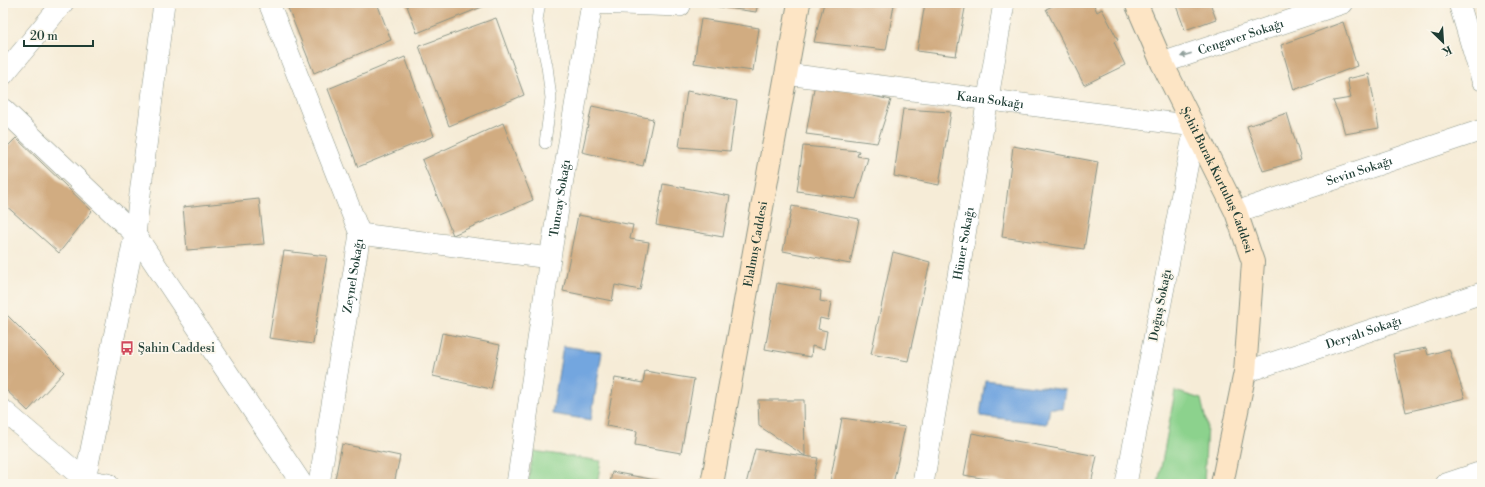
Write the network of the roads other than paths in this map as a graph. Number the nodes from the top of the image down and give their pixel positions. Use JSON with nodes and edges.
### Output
{"nodes":[{"id":1,"x":63,"y":3,"type":"edge"},
{"id":2,"x":164,"y":3,"type":"edge"},
{"id":3,"x":269,"y":3,"type":"edge"},
{"id":4,"x":540,"y":3,"type":"edge"},
{"id":5,"x":591,"y":3,"type":"edge"},
{"id":6,"x":681,"y":3,"type":"edge"},
{"id":7,"x":799,"y":3,"type":"edge"},
{"id":8,"x":1004,"y":3,"type":"edge"},
{"id":9,"x":1136,"y":3,"type":"edge"},
{"id":10,"x":1343,"y":3,"type":"edge"},
{"id":11,"x":1459,"y":3,"type":"edge"},
{"id":12,"x":1162,"y":63,"type":"junction"},
{"id":13,"x":786,"y":74,"type":"junction"},
{"id":14,"x":3,"y":75,"type":"edge"},
{"id":15,"x":1482,"y":80,"type":"edge"},
{"id":16,"x":988,"y":100,"type":"junction"},
{"id":17,"x":3,"y":110,"type":"edge"},
{"id":18,"x":1195,"y":126,"type":"junction"},
{"id":19,"x":1482,"y":130,"type":"edge"},
{"id":20,"x":545,"y":143,"type":"dead end"},
{"id":21,"x":1236,"y":212,"type":"junction"},
{"id":22,"x":135,"y":234,"type":"junction"},
{"id":23,"x":360,"y":234,"type":"junction"},
{"id":24,"x":550,"y":258,"type":"junction"},
{"id":25,"x":1482,"y":293,"type":"edge"},
{"id":26,"x":1245,"y":372,"type":"junction"},
{"id":27,"x":3,"y":410,"type":"edge"},
{"id":28,"x":1482,"y":472,"type":"edge"},
{"id":29,"x":84,"y":482,"type":"edge"},
{"id":30,"x":108,"y":484,"type":"edge"},
{"id":31,"x":302,"y":484,"type":"edge"},
{"id":32,"x":319,"y":484,"type":"edge"},
{"id":33,"x":517,"y":484,"type":"edge"},
{"id":34,"x":712,"y":484,"type":"edge"},
{"id":35,"x":923,"y":484,"type":"edge"},
{"id":36,"x":1126,"y":484,"type":"edge"},
{"id":37,"x":1222,"y":484,"type":"edge"},
{"id":38,"x":1446,"y":484,"type":"edge"}],
"edges":[{"from":1,"to":14,"type":"street"},
{"from":2,"to":22,"type":"street"},
{"from":3,"to":23,"type":"street"},
{"from":4,"to":20,"type":"lane"},
{"from":5,"to":6,"type":"street","name":"Tuncay Sokağı"},
{"from":5,"to":24,"type":"street","name":"Tuncay Sokağı"},
{"from":7,"to":13,"type":"street","name":"Elalmış Caddesi"},
{"from":8,"to":16,"type":"street","name":"Hüner Sokağı"},
{"from":9,"to":12,"type":"street","name":"Şehit Burak Kurtuluş Caddesi"},
{"from":10,"to":12,"type":"street","name":"Cengaver Sokağı","one_way":true},
{"from":11,"to":15,"type":"street"},
{"from":12,"to":18,"type":"street","name":"Şehit Burak Kurtuluş Caddesi"},
{"from":13,"to":16,"type":"street","name":"Kaan Sokağı"},
{"from":13,"to":34,"type":"street","name":"Elalmış Caddesi"},
{"from":16,"to":18,"type":"street","name":"Kaan Sokağı"},
{"from":16,"to":35,"type":"street","name":"Hüner Sokağı"},
{"from":17,"to":22,"type":"street"},
{"from":18,"to":21,"type":"street","name":"Şehit Burak Kurtuluş Caddesi"},
{"from":18,"to":36,"type":"street","name":"Doğuş Sokağı"},
{"from":19,"to":21,"type":"street","name":"Sevin Sokağı"},
{"from":21,"to":26,"type":"street","name":"Şehit Burak Kurtuluş Caddesi"},
{"from":22,"to":29,"type":"street"},
{"from":22,"to":31,"type":"street"},
{"from":23,"to":24,"type":"street","name":"Zeynel Sokağı"},
{"from":23,"to":32,"type":"street","name":"Zeynel Sokağı"},
{"from":24,"to":33,"type":"street","name":"Tuncay Sokağı"},
{"from":25,"to":26,"type":"street","name":"Deryalı Sokağı"},
{"from":26,"to":37,"type":"street","name":"Şehit Burak Kurtuluş Caddesi"},
{"from":27,"to":29,"type":"street"},
{"from":28,"to":38,"type":"street"},
{"from":29,"to":30,"type":"street"}]}
